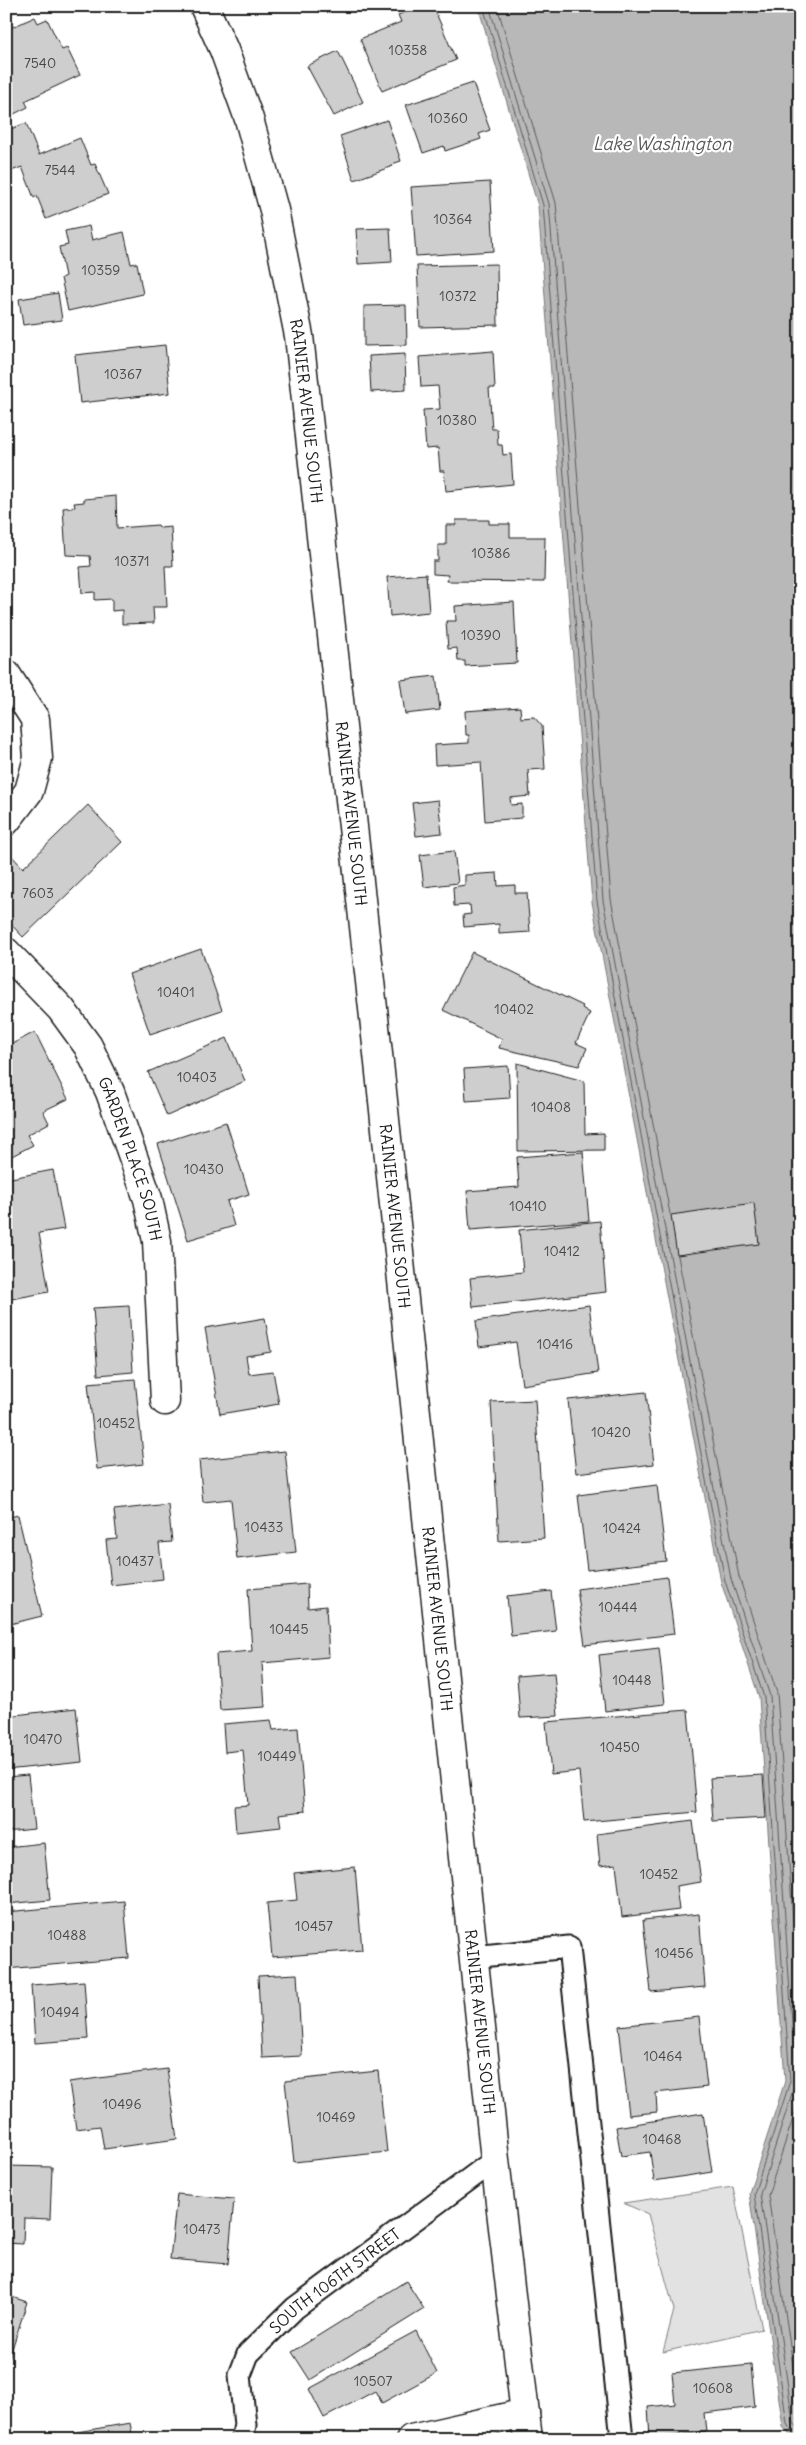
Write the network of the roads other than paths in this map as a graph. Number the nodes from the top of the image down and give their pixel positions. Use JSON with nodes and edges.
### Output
{"nodes":[{"id":1,"x":204,"y":6,"type":"edge"},
{"id":2,"x":6,"y":674,"type":"edge"},
{"id":3,"x":6,"y":821,"type":"edge"},
{"id":4,"x":6,"y":952,"type":"edge"},
{"id":5,"x":165,"y":1401,"type":"dead end"},
{"id":6,"x":473,"y":1958,"type":"junction"},
{"id":7,"x":495,"y":2160,"type":"junction"},
{"id":8,"x":527,"y":2426,"type":"edge"},
{"id":9,"x":242,"y":2439,"type":"edge"},
{"id":10,"x":411,"y":2439,"type":"edge"},
{"id":11,"x":622,"y":2439,"type":"edge"}],
"edges":[{"from":1,"to":6,"type":"main road","name":"RAINIER AVENUE SOUTH"},
{"from":2,"to":3,"type":"main road"},
{"from":4,"to":5,"type":"main road","name":"GARDEN PLACE SOUTH"},
{"from":6,"to":7,"type":"main road","name":"RAINIER AVENUE SOUTH"},
{"from":6,"to":11,"type":"lane"},
{"from":7,"to":8,"type":"main road","name":"RAINIER AVENUE SOUTH"},
{"from":7,"to":9,"type":"lane","name":"SOUTH 106TH STREET"},
{"from":8,"to":10,"type":"main road"}]}
